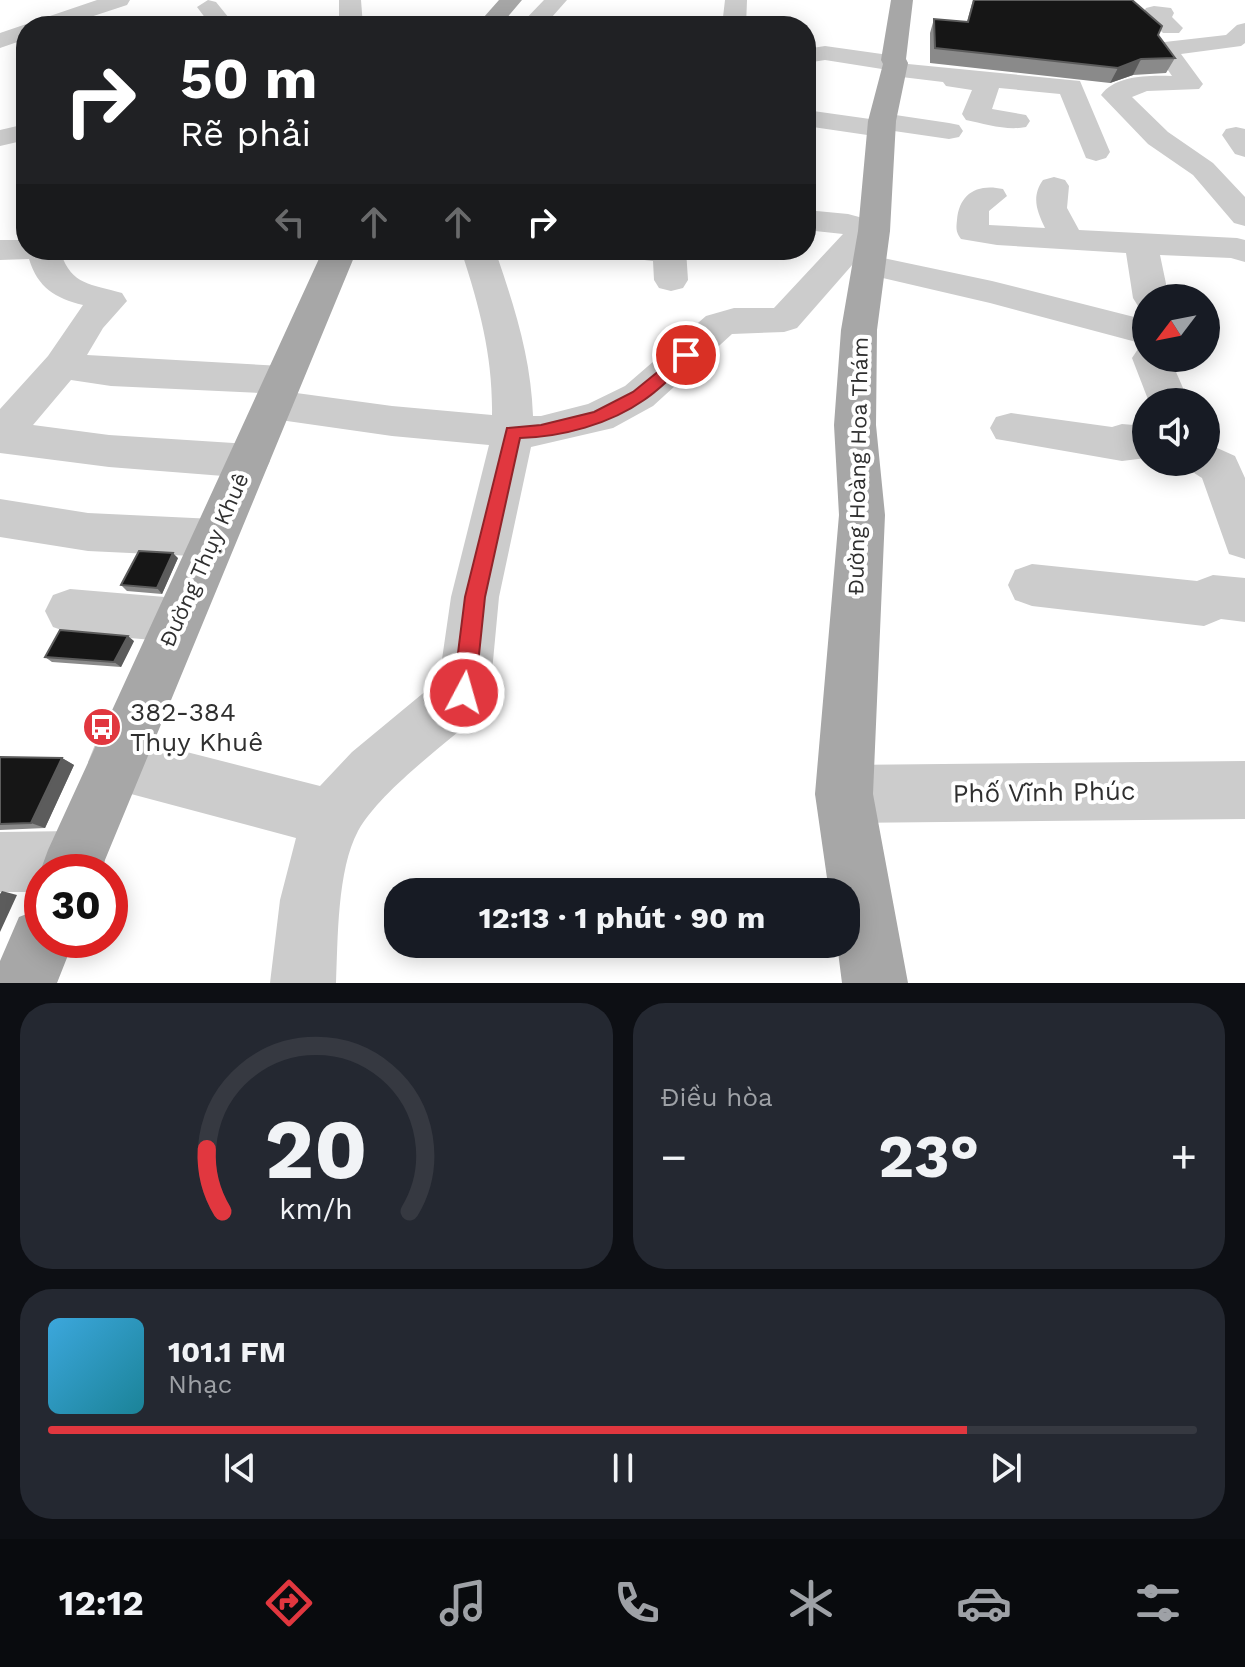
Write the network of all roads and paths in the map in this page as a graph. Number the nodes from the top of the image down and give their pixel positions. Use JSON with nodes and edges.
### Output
{"nodes":[{"id":1,"x":119,"y":0,"type":"edge"},
{"id":2,"x":511,"y":0,"type":"edge"},
{"id":3,"x":556,"y":0,"type":"edge"},
{"id":4,"x":902,"y":0,"type":"edge"},
{"id":5,"x":1136,"y":10,"type":"edge"},
{"id":6,"x":70,"y":16,"type":"edge"},
{"id":7,"x":497,"y":16,"type":"edge"},
{"id":8,"x":541,"y":16,"type":"edge"},
{"id":9,"x":1211,"y":23,"type":"dead end"},
{"id":10,"x":1166,"y":30,"type":"junction"},
{"id":11,"x":1241,"y":40,"type":"edge"},
{"id":12,"x":816,"y":54,"type":"edge"},
{"id":13,"x":895,"y":69,"type":"junction"},
{"id":14,"x":816,"y":119,"type":"edge"},
{"id":15,"x":1016,"y":121,"type":"dead end"},
{"id":16,"x":882,"y":125,"type":"junction"},
{"id":17,"x":949,"y":131,"type":"dead end"},
{"id":18,"x":1096,"y":152,"type":"dead end"},
{"id":19,"x":1245,"y":167,"type":"edge"},
{"id":20,"x":1203,"y":169,"type":"junction"},
{"id":21,"x":1054,"y":186,"type":"dead end"},
{"id":22,"x":992,"y":196,"type":"dead end"},
{"id":23,"x":1245,"y":216,"type":"edge"},
{"id":24,"x":816,"y":221,"type":"edge"},
{"id":25,"x":1134,"y":236,"type":"junction"},
{"id":26,"x":1067,"y":238,"type":"junction"},
{"id":27,"x":1242,"y":243,"type":"edge"},
{"id":28,"x":871,"y":248,"type":"junction"},
{"id":29,"x":45,"y":260,"type":"edge"},
{"id":30,"x":336,"y":260,"type":"edge"},
{"id":31,"x":481,"y":260,"type":"edge"},
{"id":32,"x":670,"y":260,"type":"edge"},
{"id":33,"x":671,"y":280,"type":"dead end"},
{"id":34,"x":1141,"y":284,"type":"edge"},
{"id":35,"x":1132,"y":327,"type":"edge"},
{"id":36,"x":62,"y":365,"type":"junction"},
{"id":37,"x":278,"y":392,"type":"junction"},
{"id":38,"x":1011,"y":428,"type":"dead end"},
{"id":39,"x":513,"y":432,"type":"junction"},
{"id":40,"x":0,"y":437,"type":"edge"},
{"id":41,"x":1132,"y":441,"type":"edge"},
{"id":42,"x":249,"y":461,"type":"junction"},
{"id":43,"x":1224,"y":466,"type":"edge"},
{"id":44,"x":0,"y":518,"type":"edge"},
{"id":45,"x":214,"y":538,"type":"junction"},
{"id":46,"x":1245,"y":540,"type":"edge"},
{"id":47,"x":1032,"y":585,"type":"dead end"},
{"id":48,"x":1245,"y":600,"type":"edge"},
{"id":49,"x":70,"y":611,"type":"dead end"},
{"id":50,"x":177,"y":620,"type":"junction"},
{"id":51,"x":116,"y":762,"type":"junction"},
{"id":52,"x":1245,"y":790,"type":"edge"},
{"id":53,"x":844,"y":794,"type":"junction"},
{"id":54,"x":332,"y":818,"type":"junction"},
{"id":55,"x":77,"y":854,"type":"edge"},
{"id":56,"x":0,"y":862,"type":"edge"},
{"id":57,"x":24,"y":864,"type":"edge"},
{"id":58,"x":34,"y":958,"type":"edge"},
{"id":59,"x":24,"y":983,"type":"edge"},
{"id":60,"x":303,"y":983,"type":"edge"},
{"id":61,"x":875,"y":983,"type":"edge"}],
"edges":[{"from":1,"to":6,"type":"street"},
{"from":2,"to":7,"type":"main road"},
{"from":3,"to":8,"type":"street"},
{"from":4,"to":13,"type":"main road","name":"Đường Hoàng Hoa Thám"},
{"from":5,"to":10,"type":"street"},
{"from":9,"to":10,"type":"street"},
{"from":10,"to":11,"type":"street"},
{"from":10,"to":20,"type":"street"},
{"from":12,"to":13,"type":"street"},
{"from":13,"to":15,"type":"street"},
{"from":13,"to":16,"type":"main road","name":"Đường Hoàng Hoa Thám"},
{"from":13,"to":18,"type":"street"},
{"from":14,"to":16,"type":"street"},
{"from":16,"to":17,"type":"street"},
{"from":16,"to":28,"type":"main road","name":"Đường Hoàng Hoa Thám"},
{"from":19,"to":20,"type":"street"},
{"from":20,"to":23,"type":"street"},
{"from":21,"to":26,"type":"street"},
{"from":22,"to":26,"type":"street"},
{"from":24,"to":28,"type":"street"},
{"from":25,"to":26,"type":"street"},
{"from":25,"to":27,"type":"street"},
{"from":25,"to":34,"type":"street"},
{"from":28,"to":35,"type":"street"},
{"from":28,"to":39,"type":"street"},
{"from":28,"to":53,"type":"main road","name":"Đường Hoàng Hoa Thám"},
{"from":29,"to":36,"type":"street"},
{"from":30,"to":37,"type":"main road","name":"Đường Thụy Khuê"},
{"from":31,"to":39,"type":"street"},
{"from":32,"to":33,"type":"street"},
{"from":36,"to":37,"type":"street"},
{"from":36,"to":40,"type":"street"},
{"from":37,"to":39,"type":"street"},
{"from":37,"to":42,"type":"main road","name":"Đường Thụy Khuê"},
{"from":38,"to":41,"type":"street"},
{"from":39,"to":54,"type":"street"},
{"from":40,"to":42,"type":"street"},
{"from":42,"to":45,"type":"main road","name":"Đường Thụy Khuê"},
{"from":43,"to":46,"type":"street"},
{"from":44,"to":45,"type":"street"},
{"from":45,"to":50,"type":"main road","name":"Đường Thụy Khuê"},
{"from":47,"to":48,"type":"street"},
{"from":49,"to":50,"type":"street"},
{"from":50,"to":51,"type":"main road","name":"Đường Thụy Khuê"},
{"from":51,"to":54,"type":"street"},
{"from":51,"to":55,"type":"main road","name":"Đường Thụy Khuê"},
{"from":52,"to":53,"type":"street","name":"Phố Vĩnh Phúc"},
{"from":53,"to":61,"type":"main road","name":"Đường Hoàng Hoa Thám"},
{"from":54,"to":60,"type":"street"},
{"from":56,"to":57,"type":"street"},
{"from":58,"to":59,"type":"main road"}]}
